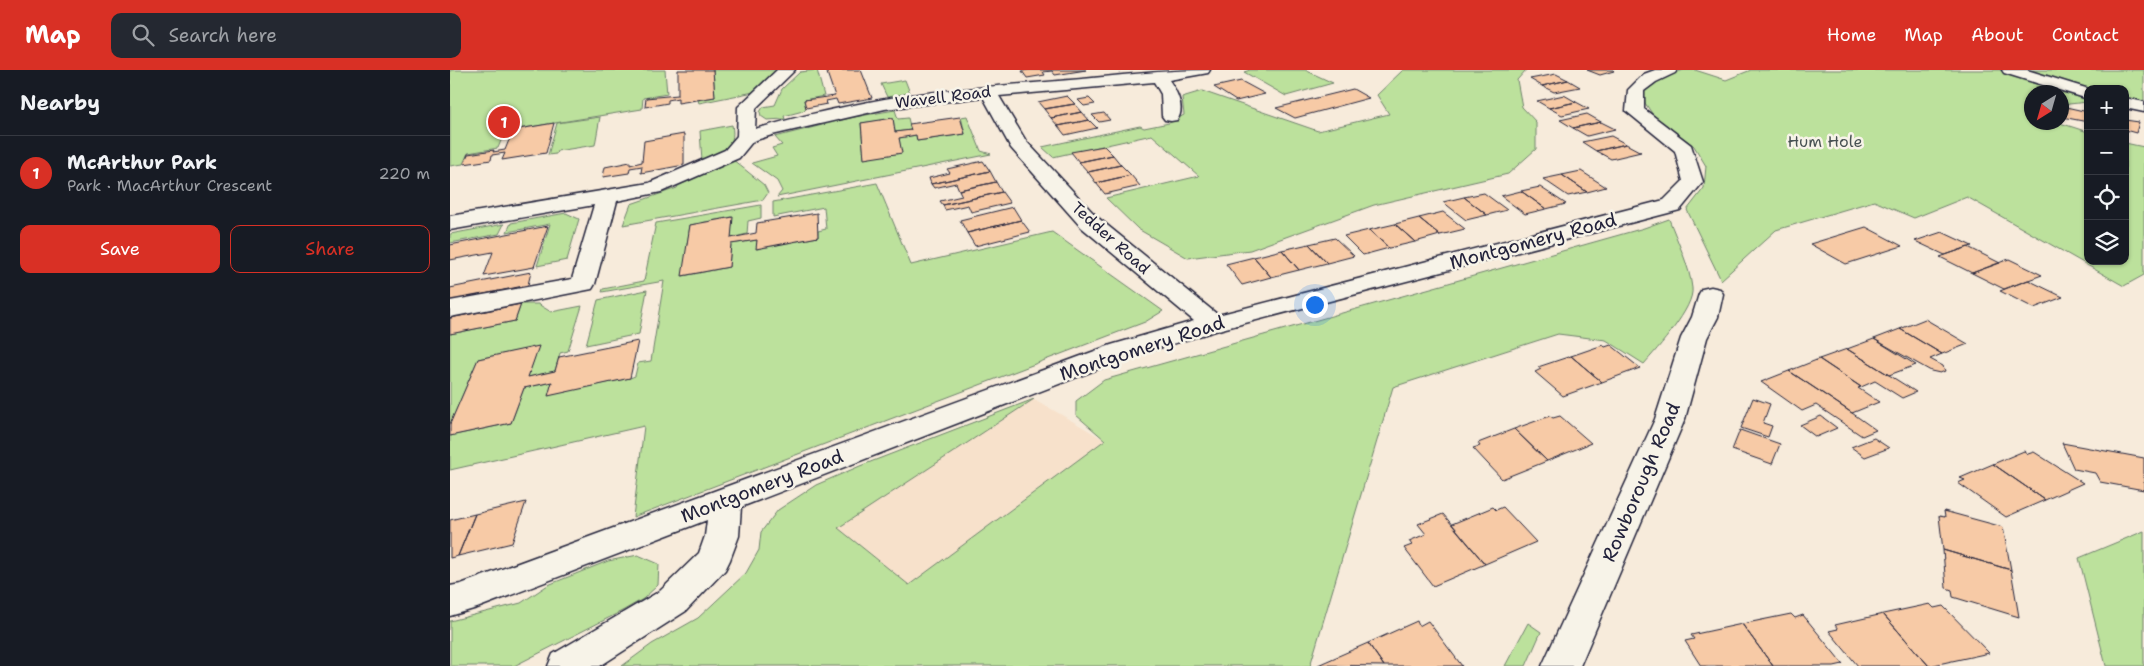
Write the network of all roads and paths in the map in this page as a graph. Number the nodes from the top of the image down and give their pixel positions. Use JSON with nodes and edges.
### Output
{"nodes":[{"id":1,"x":787,"y":70,"type":"edge"},
{"id":2,"x":1202,"y":70,"type":"edge"},
{"id":3,"x":1669,"y":70,"type":"edge"},
{"id":4,"x":2010,"y":70,"type":"edge"},
{"id":5,"x":1159,"y":77,"type":"junction"},
{"id":6,"x":988,"y":92,"type":"junction"},
{"id":7,"x":2084,"y":93,"type":"edge"},
{"id":8,"x":2129,"y":105,"type":"edge"},
{"id":9,"x":2144,"y":107,"type":"edge"},
{"id":10,"x":1171,"y":116,"type":"dead end"},
{"id":11,"x":746,"y":137,"type":"junction"},
{"id":12,"x":607,"y":197,"type":"junction"},
{"id":13,"x":450,"y":224,"type":"edge"},
{"id":14,"x":1711,"y":294,"type":"dead end"},
{"id":15,"x":450,"y":309,"type":"edge"},
{"id":16,"x":1213,"y":324,"type":"junction"},
{"id":17,"x":725,"y":500,"type":"junction"},
{"id":18,"x":450,"y":601,"type":"edge"},
{"id":19,"x":567,"y":666,"type":"edge"},
{"id":20,"x":1561,"y":666,"type":"edge"}],
"edges":[{"from":1,"to":11,"type":"street"},
{"from":2,"to":5,"type":"street","name":"Wavell Road"},
{"from":3,"to":16,"type":"street","name":"Montgomery Road"},
{"from":4,"to":7,"type":"street"},
{"from":5,"to":6,"type":"street","name":"Wavell Road"},
{"from":5,"to":10,"type":"street"},
{"from":6,"to":11,"type":"street","name":"Wavell Road"},
{"from":6,"to":16,"type":"street","name":"Tedder Road"},
{"from":8,"to":9,"type":"street"},
{"from":11,"to":12,"type":"street"},
{"from":12,"to":13,"type":"street"},
{"from":12,"to":15,"type":"street"},
{"from":14,"to":20,"type":"street","name":"Rowborough Road"},
{"from":16,"to":17,"type":"street","name":"Montgomery Road"},
{"from":17,"to":18,"type":"street","name":"Montgomery Road"},
{"from":17,"to":19,"type":"street"}]}
